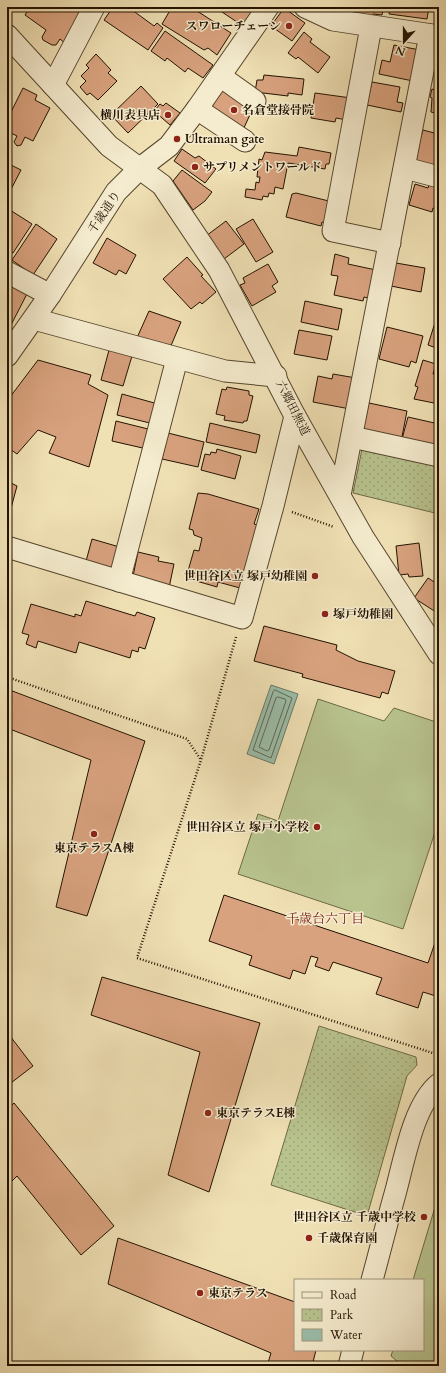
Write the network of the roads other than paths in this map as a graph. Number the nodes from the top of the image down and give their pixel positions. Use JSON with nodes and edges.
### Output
{"nodes":[{"id":1,"x":94,"y":7,"type":"edge"},
{"id":2,"x":268,"y":7,"type":"edge"},
{"id":3,"x":305,"y":7,"type":"edge"},
{"id":4,"x":371,"y":27,"type":"junction"},
{"id":5,"x":7,"y":35,"type":"edge"},
{"id":6,"x":435,"y":35,"type":"edge"},
{"id":7,"x":220,"y":76,"type":"junction"},
{"id":8,"x":53,"y":85,"type":"junction"},
{"id":9,"x":255,"y":101,"type":"dead end"},
{"id":10,"x":197,"y":109,"type":"junction"},
{"id":11,"x":245,"y":141,"type":"dead end"},
{"id":12,"x":405,"y":168,"type":"junction"},
{"id":13,"x":140,"y":169,"type":"junction"},
{"id":14,"x":439,"y":177,"type":"edge"},
{"id":15,"x":390,"y":243,"type":"junction"},
{"id":16,"x":7,"y":272,"type":"edge"},
{"id":17,"x":50,"y":294,"type":"junction"},
{"id":18,"x":34,"y":319,"type":"junction"},
{"id":19,"x":7,"y":356,"type":"edge"},
{"id":20,"x":177,"y":359,"type":"junction"},
{"id":21,"x":276,"y":376,"type":"junction"},
{"id":22,"x":296,"y":416,"type":"junction"},
{"id":23,"x":352,"y":437,"type":"junction"},
{"id":24,"x":439,"y":456,"type":"edge"},
{"id":25,"x":340,"y":495,"type":"junction"},
{"id":26,"x":7,"y":548,"type":"edge"},
{"id":27,"x":119,"y":581,"type":"junction"},
{"id":28,"x":439,"y":654,"type":"edge"},
{"id":29,"x":439,"y":1084,"type":"edge"},
{"id":30,"x":372,"y":1279,"type":"edge"},
{"id":31,"x":353,"y":1351,"type":"edge"},
{"id":32,"x":349,"y":1366,"type":"edge"}],
"edges":[{"from":1,"to":8,"type":"street"},
{"from":2,"to":7,"type":"street","name":"千歳通り"},
{"from":3,"to":4,"type":"street"},
{"from":4,"to":6,"type":"street"},
{"from":4,"to":15,"type":"street"},
{"from":5,"to":8,"type":"street"},
{"from":6,"to":12,"type":"street"},
{"from":7,"to":9,"type":"street"},
{"from":7,"to":10,"type":"street","name":"千歳通り"},
{"from":8,"to":13,"type":"street"},
{"from":10,"to":11,"type":"street"},
{"from":10,"to":13,"type":"street","name":"千歳通り"},
{"from":12,"to":14,"type":"street"},
{"from":12,"to":15,"type":"street"},
{"from":13,"to":17,"type":"street","name":"千歳通り"},
{"from":13,"to":21,"type":"street","name":"六郷田無道"},
{"from":15,"to":23,"type":"street"},
{"from":16,"to":17,"type":"street"},
{"from":17,"to":18,"type":"street","name":"千歳通り"},
{"from":18,"to":19,"type":"street","name":"千歳通り"},
{"from":18,"to":20,"type":"street"},
{"from":20,"to":21,"type":"street"},
{"from":20,"to":27,"type":"street"},
{"from":21,"to":22,"type":"street","name":"六郷田無道"},
{"from":22,"to":25,"type":"street","name":"六郷田無道"},
{"from":22,"to":27,"type":"street"},
{"from":23,"to":24,"type":"street"},
{"from":23,"to":25,"type":"street"},
{"from":25,"to":28,"type":"street","name":"六郷田無道"},
{"from":26,"to":27,"type":"street"},
{"from":29,"to":30,"type":"street"},
{"from":31,"to":32,"type":"street"}]}
